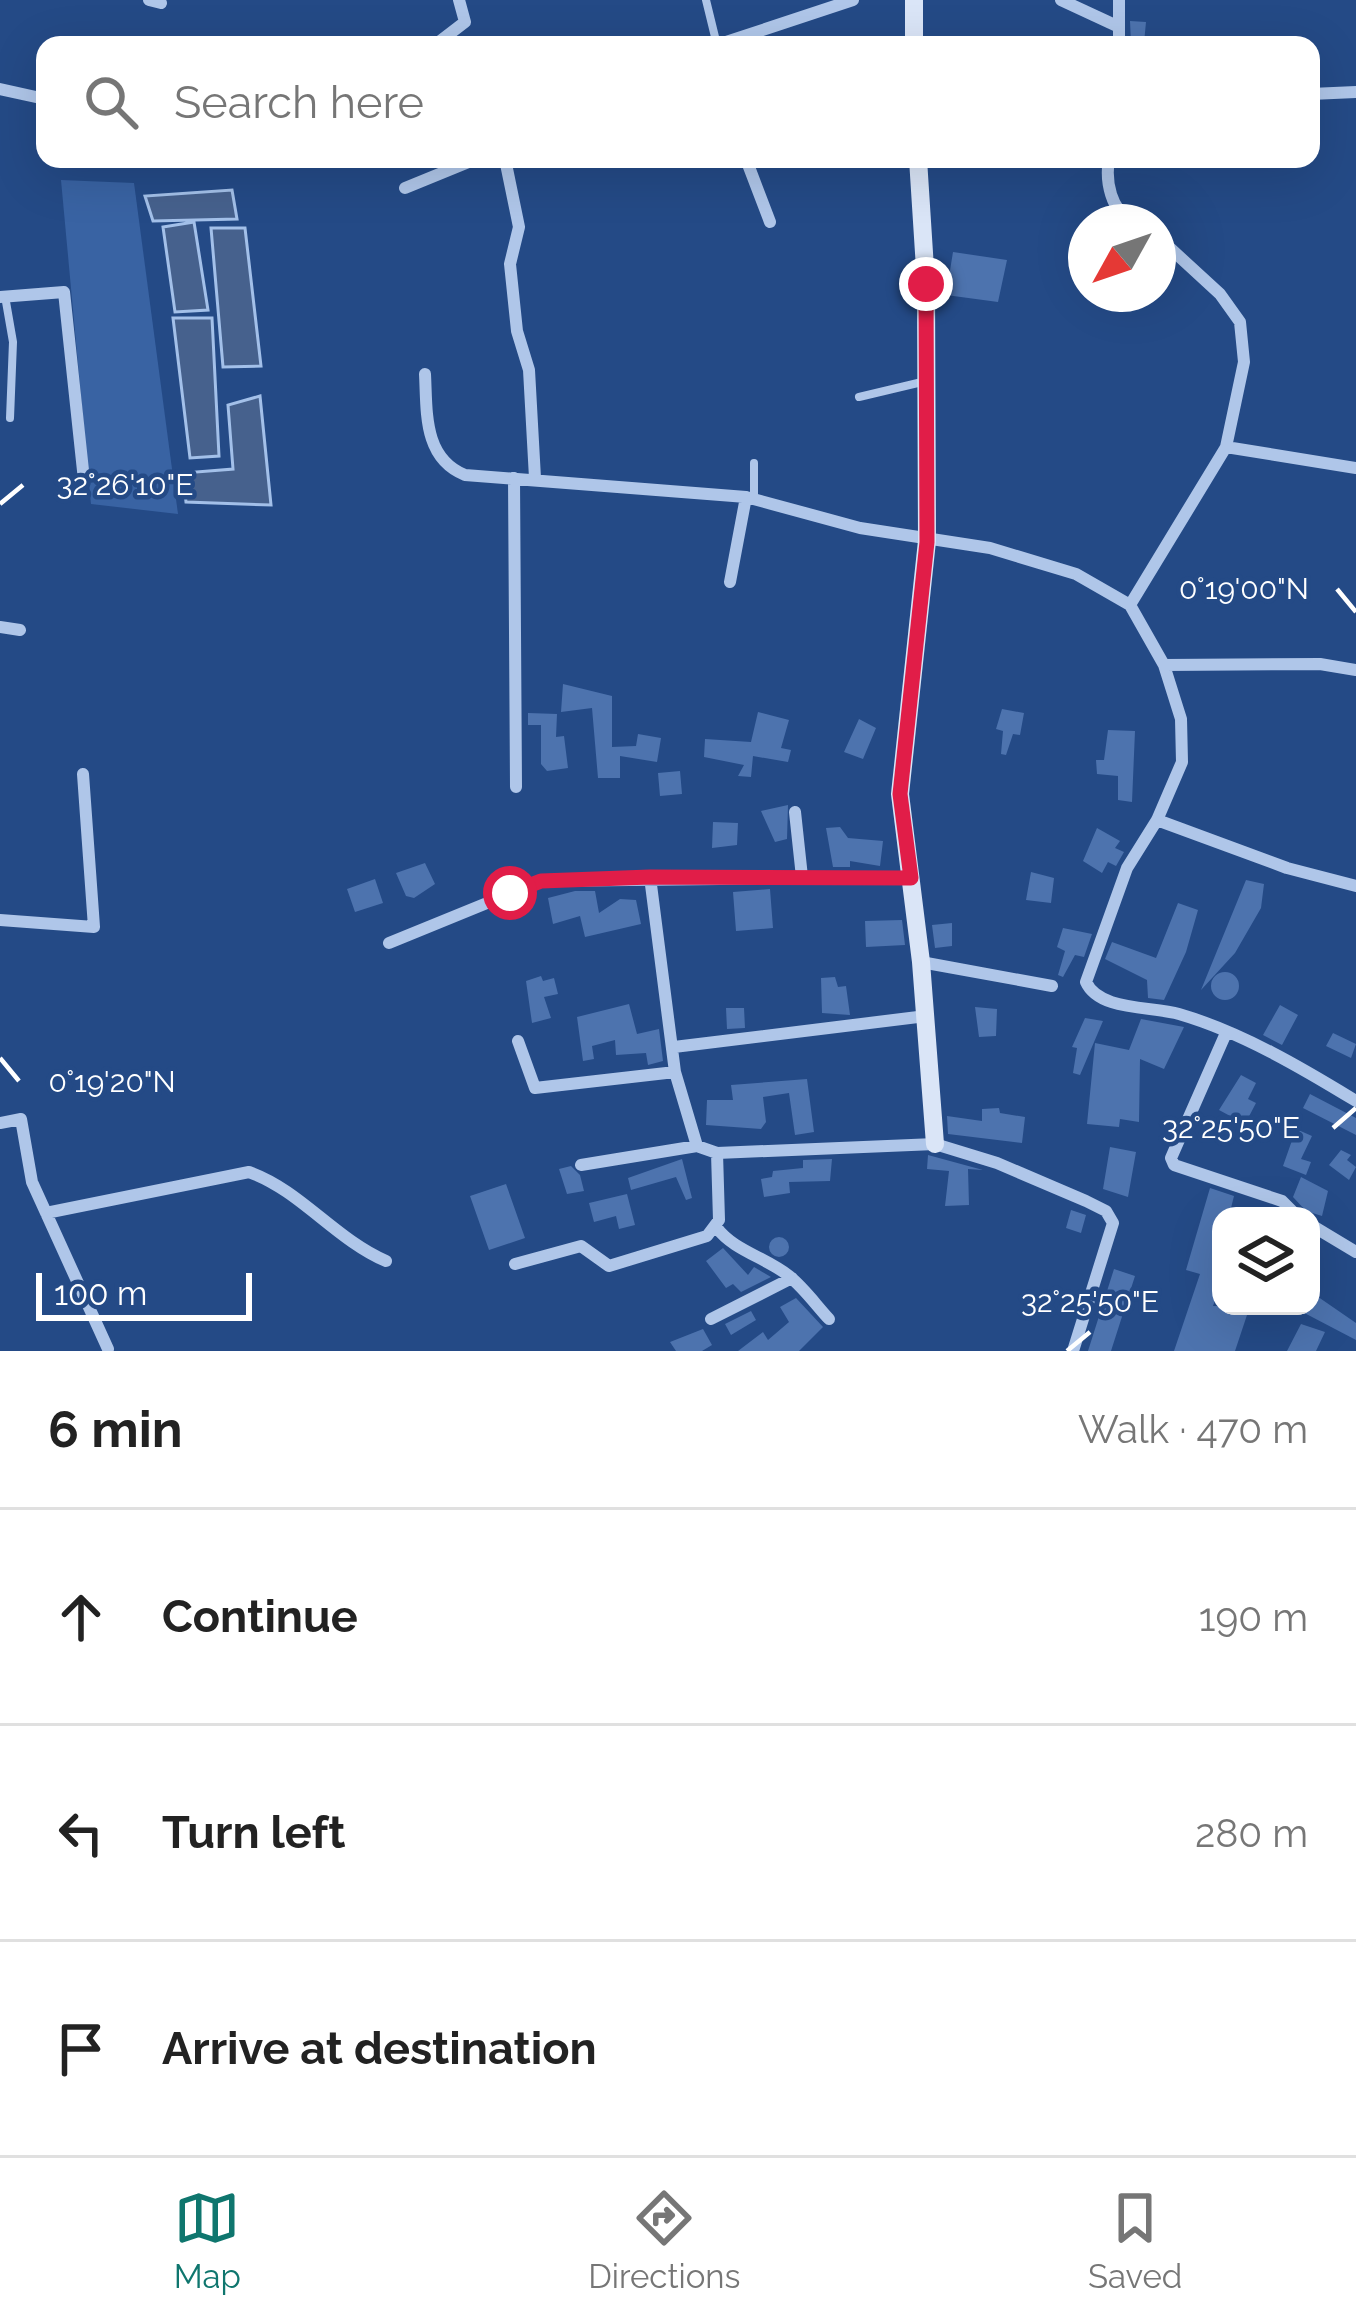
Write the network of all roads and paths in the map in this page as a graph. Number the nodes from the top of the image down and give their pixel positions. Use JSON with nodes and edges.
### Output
{"nodes":[{"id":1,"x":459,"y":0,"type":"edge"},
{"id":2,"x":706,"y":0,"type":"edge"},
{"id":3,"x":853,"y":0,"type":"edge"},
{"id":4,"x":914,"y":0,"type":"edge"},
{"id":5,"x":1061,"y":0,"type":"edge"},
{"id":6,"x":1120,"y":0,"type":"edge"},
{"id":7,"x":1118,"y":26,"type":"junction"},
{"id":8,"x":446,"y":36,"type":"edge"},
{"id":9,"x":718,"y":36,"type":"edge"},
{"id":10,"x":745,"y":36,"type":"edge"},
{"id":11,"x":914,"y":36,"type":"edge"},
{"id":12,"x":1119,"y":36,"type":"edge"},
{"id":13,"x":0,"y":89,"type":"edge"},
{"id":14,"x":1356,"y":92,"type":"edge"},
{"id":15,"x":1320,"y":94,"type":"edge"},
{"id":16,"x":36,"y":97,"type":"edge"},
{"id":17,"x":454,"y":168,"type":"edge"},
{"id":18,"x":507,"y":168,"type":"edge"},
{"id":19,"x":749,"y":168,"type":"edge"},
{"id":20,"x":918,"y":168,"type":"edge"},
{"id":21,"x":1108,"y":168,"type":"edge"},
{"id":22,"x":405,"y":188,"type":"dead end"},
{"id":23,"x":1116,"y":204,"type":"edge"},
{"id":24,"x":770,"y":222,"type":"dead end"},
{"id":25,"x":1176,"y":254,"type":"edge"},
{"id":26,"x":2,"y":297,"type":"edge"},
{"id":27,"x":424,"y":374,"type":"dead end"},
{"id":28,"x":927,"y":380,"type":"junction"},
{"id":29,"x":859,"y":397,"type":"dead end"},
{"id":30,"x":10,"y":418,"type":"dead end"},
{"id":31,"x":1226,"y":447,"type":"junction"},
{"id":32,"x":754,"y":463,"type":"dead end"},
{"id":33,"x":1356,"y":468,"type":"edge"},
{"id":34,"x":514,"y":478,"type":"junction"},
{"id":35,"x":535,"y":478,"type":"junction"},
{"id":36,"x":84,"y":480,"type":"dead end"},
{"id":37,"x":750,"y":498,"type":"junction"},
{"id":38,"x":927,"y":542,"type":"junction"},
{"id":39,"x":730,"y":582,"type":"dead end"},
{"id":40,"x":1130,"y":605,"type":"junction"},
{"id":41,"x":0,"y":626,"type":"edge"},
{"id":42,"x":20,"y":630,"type":"dead end"},
{"id":43,"x":1164,"y":665,"type":"junction"},
{"id":44,"x":1356,"y":670,"type":"edge"},
{"id":45,"x":83,"y":774,"type":"dead end"},
{"id":46,"x":516,"y":787,"type":"dead end"},
{"id":47,"x":795,"y":812,"type":"dead end"},
{"id":48,"x":1157,"y":820,"type":"junction"},
{"id":49,"x":650,"y":877,"type":"junction"},
{"id":50,"x":802,"y":877,"type":"junction"},
{"id":51,"x":911,"y":878,"type":"junction"},
{"id":52,"x":1356,"y":886,"type":"edge"},
{"id":53,"x":0,"y":920,"type":"edge"},
{"id":54,"x":389,"y":943,"type":"dead end"},
{"id":55,"x":921,"y":962,"type":"junction"},
{"id":56,"x":1052,"y":986,"type":"dead end"},
{"id":57,"x":926,"y":1016,"type":"junction"},
{"id":58,"x":1226,"y":1033,"type":"junction"},
{"id":59,"x":518,"y":1041,"type":"dead end"},
{"id":60,"x":674,"y":1047,"type":"junction"},
{"id":61,"x":675,"y":1072,"type":"junction"},
{"id":62,"x":1356,"y":1101,"type":"edge"},
{"id":63,"x":0,"y":1123,"type":"edge"},
{"id":64,"x":935,"y":1144,"type":"junction"},
{"id":65,"x":697,"y":1146,"type":"junction"},
{"id":66,"x":717,"y":1153,"type":"junction"},
{"id":67,"x":581,"y":1165,"type":"dead end"},
{"id":68,"x":1288,"y":1207,"type":"edge"},
{"id":69,"x":46,"y":1214,"type":"junction"},
{"id":70,"x":717,"y":1228,"type":"junction"},
{"id":71,"x":1320,"y":1230,"type":"edge"},
{"id":72,"x":1356,"y":1252,"type":"edge"},
{"id":73,"x":386,"y":1261,"type":"dead end"},
{"id":74,"x":515,"y":1264,"type":"dead end"},
{"id":75,"x":792,"y":1278,"type":"junction"},
{"id":76,"x":711,"y":1319,"type":"dead end"},
{"id":77,"x":829,"y":1319,"type":"dead end"},
{"id":78,"x":109,"y":1349,"type":"edge"},
{"id":79,"x":1073,"y":1351,"type":"edge"}],
"edges":[{"from":1,"to":8,"type":"street"},
{"from":2,"to":9,"type":"lane"},
{"from":3,"to":10,"type":"street"},
{"from":4,"to":11,"type":"street"},
{"from":5,"to":7,"type":"street"},
{"from":6,"to":7,"type":"street"},
{"from":7,"to":12,"type":"street"},
{"from":13,"to":16,"type":"street"},
{"from":14,"to":15,"type":"street"},
{"from":17,"to":22,"type":"street"},
{"from":18,"to":35,"type":"street"},
{"from":19,"to":24,"type":"street"},
{"from":20,"to":28,"type":"street"},
{"from":21,"to":23,"type":"street"},
{"from":25,"to":31,"type":"street"},
{"from":26,"to":30,"type":"lane"},
{"from":26,"to":36,"type":"street"},
{"from":27,"to":34,"type":"street"},
{"from":28,"to":29,"type":"lane"},
{"from":28,"to":38,"type":"street"},
{"from":31,"to":33,"type":"street"},
{"from":31,"to":40,"type":"street"},
{"from":32,"to":37,"type":"lane"},
{"from":34,"to":35,"type":"street"},
{"from":34,"to":46,"type":"street"},
{"from":35,"to":37,"type":"street"},
{"from":37,"to":38,"type":"street"},
{"from":37,"to":39,"type":"street"},
{"from":38,"to":40,"type":"street"},
{"from":38,"to":51,"type":"street"},
{"from":40,"to":43,"type":"street"},
{"from":41,"to":42,"type":"street"},
{"from":43,"to":44,"type":"street"},
{"from":43,"to":48,"type":"street"},
{"from":45,"to":53,"type":"street"},
{"from":47,"to":50,"type":"street"},
{"from":48,"to":52,"type":"street"},
{"from":48,"to":58,"type":"street"},
{"from":49,"to":50,"type":"street"},
{"from":49,"to":54,"type":"street"},
{"from":49,"to":60,"type":"street"},
{"from":50,"to":51,"type":"street"},
{"from":51,"to":55,"type":"street"},
{"from":55,"to":56,"type":"street"},
{"from":55,"to":57,"type":"street"},
{"from":57,"to":60,"type":"street"},
{"from":57,"to":64,"type":"street"},
{"from":58,"to":62,"type":"street"},
{"from":58,"to":68,"type":"street"},
{"from":59,"to":61,"type":"street"},
{"from":60,"to":61,"type":"street"},
{"from":61,"to":65,"type":"street"},
{"from":63,"to":69,"type":"street"},
{"from":64,"to":66,"type":"street"},
{"from":64,"to":79,"type":"street"},
{"from":65,"to":66,"type":"street"},
{"from":65,"to":67,"type":"street"},
{"from":66,"to":70,"type":"street"},
{"from":69,"to":73,"type":"street"},
{"from":69,"to":78,"type":"street"},
{"from":70,"to":74,"type":"street"},
{"from":70,"to":75,"type":"street"},
{"from":71,"to":72,"type":"street"},
{"from":75,"to":76,"type":"street"},
{"from":75,"to":77,"type":"street"}]}
